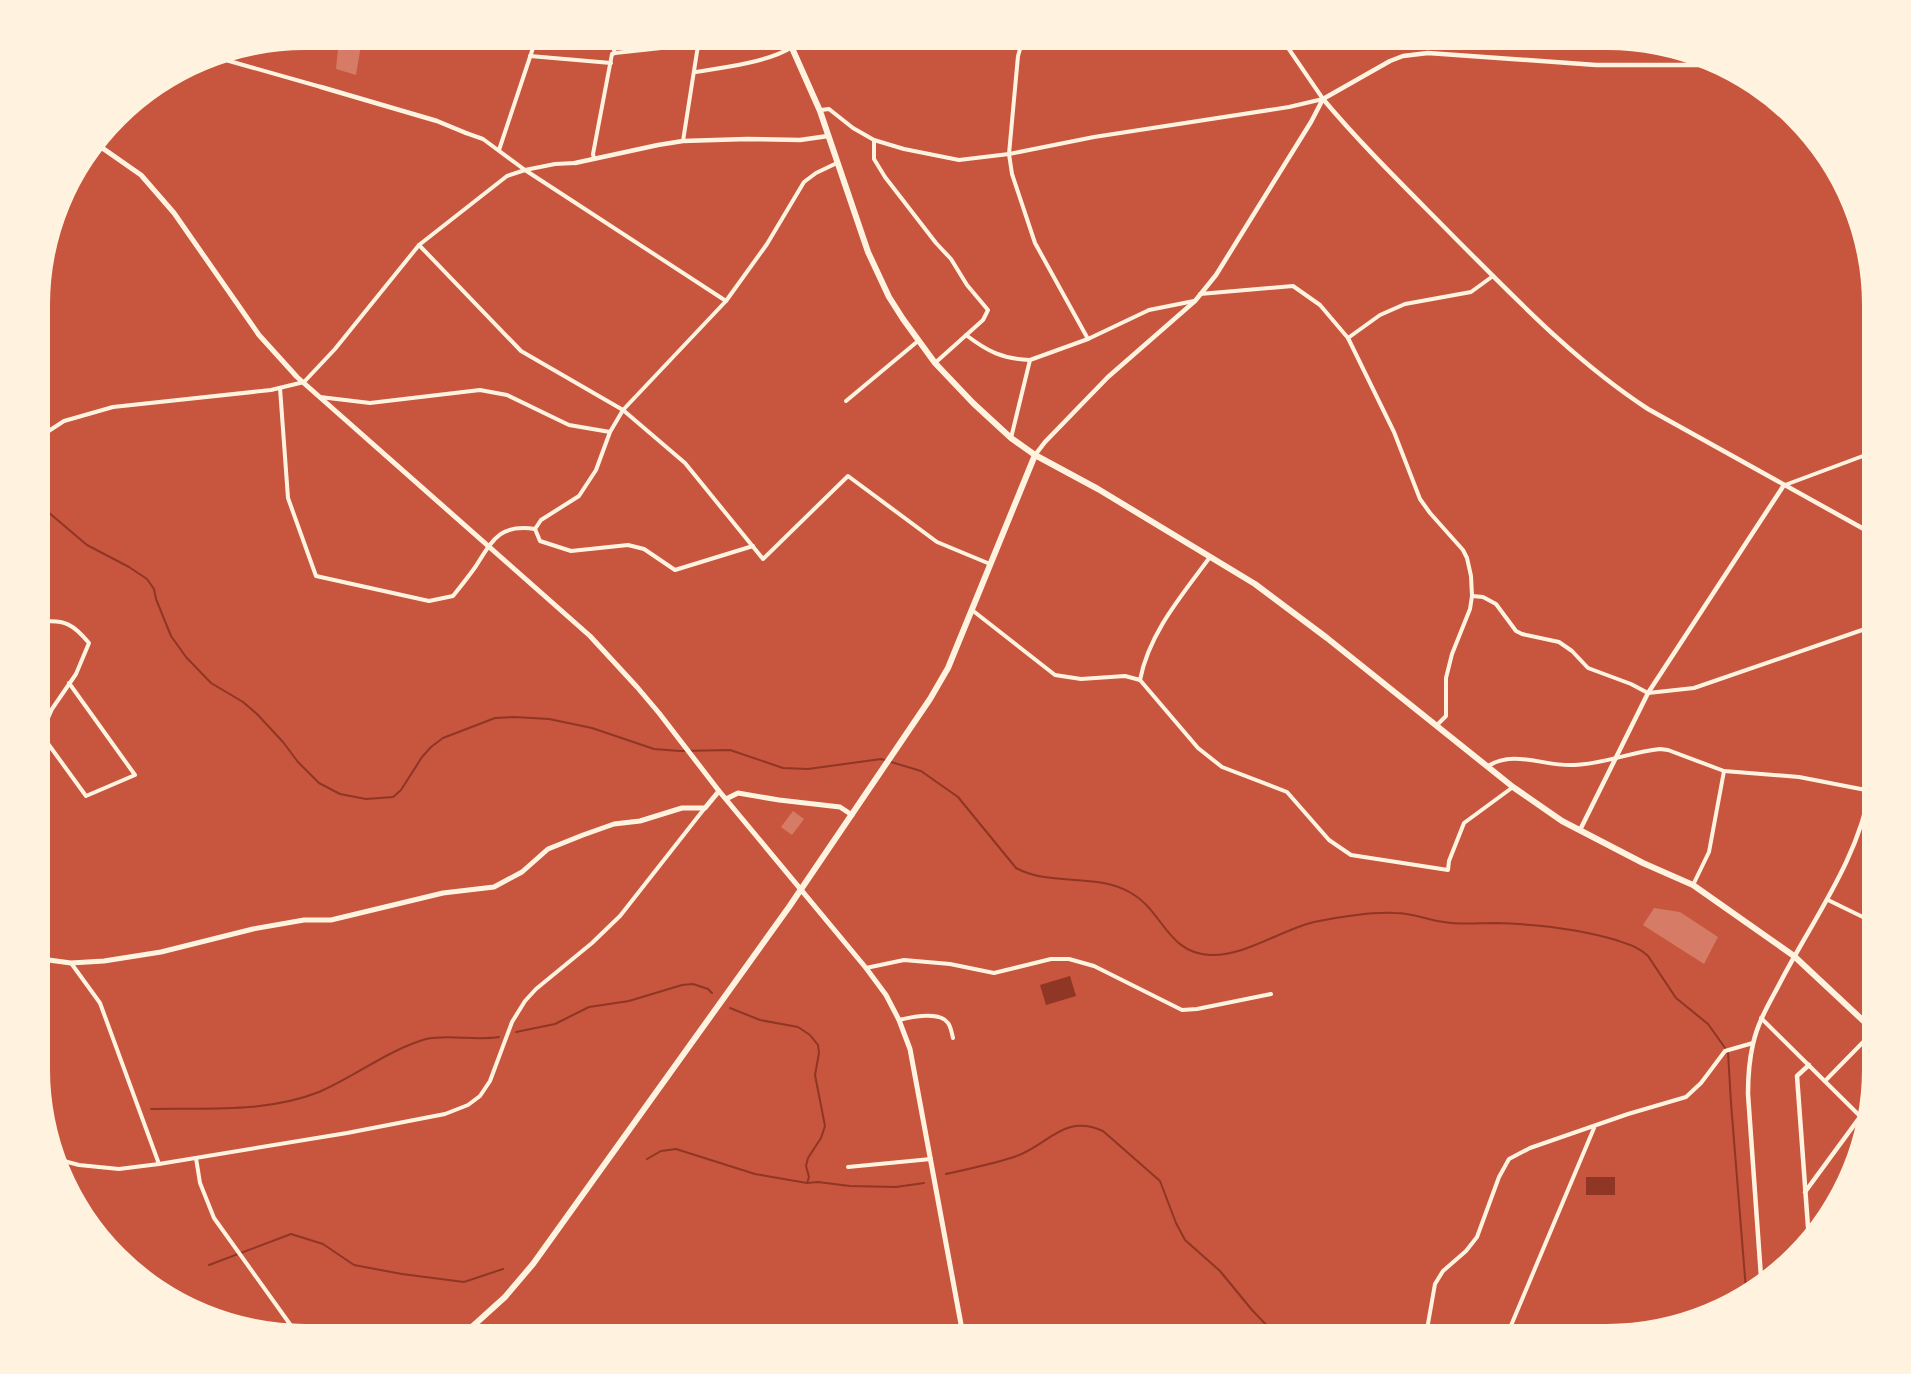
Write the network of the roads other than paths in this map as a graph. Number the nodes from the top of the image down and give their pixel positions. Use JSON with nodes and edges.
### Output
{"nodes":[{"id":1,"x":532,"y":50,"type":"edge"},
{"id":2,"x":614,"y":50,"type":"edge"},
{"id":3,"x":638,"y":50,"type":"edge"},
{"id":4,"x":698,"y":50,"type":"edge"},
{"id":5,"x":786,"y":50,"type":"edge"},
{"id":6,"x":793,"y":50,"type":"edge"},
{"id":7,"x":1020,"y":50,"type":"edge"},
{"id":8,"x":1290,"y":50,"type":"edge"},
{"id":9,"x":615,"y":53,"type":"junction"},
{"id":10,"x":530,"y":56,"type":"junction"},
{"id":11,"x":229,"y":61,"type":"edge"},
{"id":12,"x":611,"y":63,"type":"junction"},
{"id":13,"x":1693,"y":65,"type":"edge"},
{"id":14,"x":695,"y":72,"type":"junction"},
{"id":15,"x":321,"y":87,"type":"joint"},
{"id":16,"x":1323,"y":99,"type":"junction"},
{"id":17,"x":820,"y":111,"type":"junction"},
{"id":18,"x":466,"y":133,"type":"joint"},
{"id":19,"x":828,"y":136,"type":"junction"},
{"id":20,"x":874,"y":140,"type":"junction"},
{"id":21,"x":683,"y":141,"type":"junction"},
{"id":22,"x":103,"y":148,"type":"edge"},
{"id":23,"x":499,"y":150,"type":"junction"},
{"id":24,"x":1009,"y":154,"type":"junction"},
{"id":25,"x":594,"y":159,"type":"junction"},
{"id":26,"x":575,"y":163,"type":"joint"},
{"id":27,"x":837,"y":163,"type":"junction"},
{"id":28,"x":525,"y":170,"type":"junction"},
{"id":29,"x":419,"y":245,"type":"junction"},
{"id":30,"x":1493,"y":276,"type":"junction"},
{"id":31,"x":1200,"y":294,"type":"junction"},
{"id":32,"x":726,"y":301,"type":"junction"},
{"id":33,"x":1195,"y":301,"type":"junction"},
{"id":34,"x":966,"y":334,"type":"junction"},
{"id":35,"x":1348,"y":338,"type":"junction"},
{"id":36,"x":1088,"y":339,"type":"junction"},
{"id":37,"x":918,"y":341,"type":"junction"},
{"id":38,"x":1030,"y":360,"type":"junction"},
{"id":39,"x":935,"y":363,"type":"junction"},
{"id":40,"x":304,"y":382,"type":"junction"},
{"id":41,"x":280,"y":388,"type":"junction"},
{"id":42,"x":320,"y":397,"type":"junction"},
{"id":43,"x":846,"y":401,"type":"dead end"},
{"id":44,"x":623,"y":410,"type":"junction"},
{"id":45,"x":50,"y":431,"type":"edge"},
{"id":46,"x":610,"y":432,"type":"junction"},
{"id":47,"x":1011,"y":438,"type":"junction"},
{"id":48,"x":1035,"y":455,"type":"junction"},
{"id":49,"x":1862,"y":456,"type":"edge"},
{"id":50,"x":1784,"y":485,"type":"junction"},
{"id":51,"x":1862,"y":528,"type":"edge"},
{"id":52,"x":535,"y":529,"type":"junction"},
{"id":53,"x":488,"y":546,"type":"junction"},
{"id":54,"x":753,"y":546,"type":"junction"},
{"id":55,"x":1211,"y":556,"type":"junction"},
{"id":56,"x":990,"y":564,"type":"junction"},
{"id":57,"x":1472,"y":596,"type":"junction"},
{"id":58,"x":972,"y":610,"type":"junction"},
{"id":59,"x":50,"y":621,"type":"edge"},
{"id":60,"x":1862,"y":629,"type":"edge"},
{"id":61,"x":1140,"y":680,"type":"junction"},
{"id":62,"x":69,"y":683,"type":"junction"},
{"id":63,"x":1648,"y":693,"type":"junction"},
{"id":64,"x":50,"y":714,"type":"edge"},
{"id":65,"x":1437,"y":725,"type":"junction"},
{"id":66,"x":50,"y":746,"type":"edge"},
{"id":67,"x":1614,"y":760,"type":"junction"},
{"id":68,"x":1488,"y":766,"type":"junction"},
{"id":69,"x":1724,"y":771,"type":"junction"},
{"id":70,"x":1513,"y":787,"type":"junction"},
{"id":71,"x":1862,"y":788,"type":"edge"},
{"id":72,"x":719,"y":791,"type":"junction"},
{"id":73,"x":726,"y":799,"type":"junction"},
{"id":74,"x":705,"y":808,"type":"junction"},
{"id":75,"x":852,"y":815,"type":"junction"},
{"id":76,"x":1862,"y":823,"type":"edge"},
{"id":77,"x":1580,"y":830,"type":"junction"},
{"id":78,"x":1693,"y":885,"type":"junction"},
{"id":79,"x":801,"y":890,"type":"junction"},
{"id":80,"x":1828,"y":900,"type":"junction"},
{"id":81,"x":1862,"y":917,"type":"edge"},
{"id":82,"x":1794,"y":956,"type":"junction"},
{"id":83,"x":50,"y":960,"type":"edge"},
{"id":84,"x":71,"y":963,"type":"junction"},
{"id":85,"x":866,"y":968,"type":"junction"},
{"id":86,"x":1271,"y":994,"type":"dead end"},
{"id":87,"x":1761,"y":1018,"type":"junction"},
{"id":88,"x":899,"y":1020,"type":"junction"},
{"id":89,"x":1862,"y":1020,"type":"edge"},
{"id":90,"x":953,"y":1038,"type":"dead end"},
{"id":91,"x":1753,"y":1043,"type":"junction"},
{"id":92,"x":1862,"y":1043,"type":"edge"},
{"id":93,"x":1809,"y":1065,"type":"junction"},
{"id":94,"x":1825,"y":1081,"type":"junction"},
{"id":95,"x":1858,"y":1114,"type":"edge"},
{"id":96,"x":1594,"y":1127,"type":"junction"},
{"id":97,"x":1855,"y":1128,"type":"edge"},
{"id":98,"x":196,"y":1158,"type":"junction"},
{"id":99,"x":932,"y":1159,"type":"junction"},
{"id":100,"x":67,"y":1161,"type":"edge"},
{"id":101,"x":159,"y":1164,"type":"junction"},
{"id":102,"x":848,"y":1167,"type":"dead end"},
{"id":103,"x":1805,"y":1192,"type":"junction"},
{"id":104,"x":1808,"y":1226,"type":"edge"},
{"id":105,"x":1761,"y":1273,"type":"edge"},
{"id":106,"x":290,"y":1324,"type":"edge"},
{"id":107,"x":475,"y":1324,"type":"edge"},
{"id":108,"x":961,"y":1324,"type":"edge"},
{"id":109,"x":1428,"y":1324,"type":"edge"},
{"id":110,"x":1512,"y":1324,"type":"edge"}],
"edges":[{"from":1,"to":10,"type":"street"},
{"from":2,"to":9,"type":"street"},
{"from":3,"to":9,"type":"street"},
{"from":4,"to":14,"type":"street"},
{"from":5,"to":14,"type":"street"},
{"from":6,"to":17,"type":"main road"},
{"from":7,"to":24,"type":"street"},
{"from":8,"to":16,"type":"street"},
{"from":9,"to":12,"type":"street"},
{"from":10,"to":12,"type":"street"},
{"from":10,"to":23,"type":"street"},
{"from":11,"to":15,"type":"street"},
{"from":12,"to":25,"type":"street"},
{"from":13,"to":16,"type":"street"},
{"from":14,"to":21,"type":"street"},
{"from":15,"to":18,"type":"street"},
{"from":16,"to":24,"type":"street"},
{"from":16,"to":30,"type":"street"},
{"from":16,"to":31,"type":"street"},
{"from":17,"to":19,"type":"main road"},
{"from":17,"to":20,"type":"street"},
{"from":18,"to":23,"type":"street"},
{"from":19,"to":21,"type":"street"},
{"from":19,"to":27,"type":"main road"},
{"from":20,"to":24,"type":"street"},
{"from":20,"to":34,"type":"street"},
{"from":21,"to":25,"type":"street"},
{"from":22,"to":40,"type":"main road"},
{"from":23,"to":28,"type":"street"},
{"from":24,"to":36,"type":"street"},
{"from":25,"to":26,"type":"street"},
{"from":26,"to":28,"type":"street"},
{"from":27,"to":32,"type":"street"},
{"from":27,"to":37,"type":"main road"},
{"from":28,"to":29,"type":"street"},
{"from":28,"to":32,"type":"street"},
{"from":29,"to":40,"type":"street"},
{"from":29,"to":44,"type":"street"},
{"from":30,"to":35,"type":"street"},
{"from":30,"to":50,"type":"street"},
{"from":31,"to":33,"type":"street"},
{"from":31,"to":35,"type":"street"},
{"from":32,"to":44,"type":"street"},
{"from":33,"to":36,"type":"street"},
{"from":33,"to":48,"type":"street"},
{"from":34,"to":38,"type":"street"},
{"from":34,"to":39,"type":"street"},
{"from":35,"to":57,"type":"street"},
{"from":36,"to":38,"type":"street"},
{"from":37,"to":39,"type":"main road"},
{"from":37,"to":43,"type":"street"},
{"from":38,"to":47,"type":"street"},
{"from":39,"to":47,"type":"main road"},
{"from":40,"to":41,"type":"street"},
{"from":40,"to":42,"type":"main road"},
{"from":41,"to":45,"type":"street"},
{"from":41,"to":53,"type":"street"},
{"from":42,"to":46,"type":"street"},
{"from":42,"to":53,"type":"main road"},
{"from":44,"to":46,"type":"street"},
{"from":44,"to":54,"type":"street"},
{"from":46,"to":52,"type":"street"},
{"from":47,"to":48,"type":"main road"},
{"from":48,"to":55,"type":"main road"},
{"from":48,"to":56,"type":"main road"},
{"from":49,"to":50,"type":"street"},
{"from":50,"to":51,"type":"street"},
{"from":50,"to":63,"type":"street"},
{"from":52,"to":53,"type":"street"},
{"from":52,"to":54,"type":"street"},
{"from":53,"to":72,"type":"main road"},
{"from":54,"to":56,"type":"street"},
{"from":55,"to":61,"type":"street"},
{"from":55,"to":65,"type":"main road"},
{"from":56,"to":58,"type":"main road"},
{"from":57,"to":63,"type":"street"},
{"from":57,"to":65,"type":"street"},
{"from":58,"to":61,"type":"street"},
{"from":58,"to":75,"type":"main road"},
{"from":59,"to":62,"type":"street"},
{"from":60,"to":63,"type":"street"},
{"from":61,"to":70,"type":"street"},
{"from":62,"to":64,"type":"street"},
{"from":62,"to":66,"type":"street"},
{"from":63,"to":67,"type":"street"},
{"from":65,"to":68,"type":"main road"},
{"from":67,"to":68,"type":"street"},
{"from":67,"to":69,"type":"street"},
{"from":67,"to":77,"type":"street"},
{"from":68,"to":70,"type":"main road"},
{"from":69,"to":71,"type":"street"},
{"from":69,"to":78,"type":"street"},
{"from":70,"to":77,"type":"main road"},
{"from":72,"to":73,"type":"main road"},
{"from":72,"to":74,"type":"main road"},
{"from":73,"to":75,"type":"main road"},
{"from":73,"to":79,"type":"main road"},
{"from":74,"to":84,"type":"main road"},
{"from":74,"to":98,"type":"street"},
{"from":75,"to":79,"type":"main road"},
{"from":76,"to":80,"type":"street"},
{"from":77,"to":78,"type":"main road"},
{"from":78,"to":82,"type":"main road"},
{"from":79,"to":85,"type":"main road"},
{"from":79,"to":107,"type":"main road"},
{"from":80,"to":81,"type":"street"},
{"from":80,"to":82,"type":"street"},
{"from":82,"to":87,"type":"street"},
{"from":82,"to":89,"type":"main road"},
{"from":83,"to":84,"type":"main road"},
{"from":84,"to":101,"type":"street"},
{"from":85,"to":86,"type":"street"},
{"from":85,"to":88,"type":"main road"},
{"from":87,"to":91,"type":"street"},
{"from":87,"to":93,"type":"street"},
{"from":88,"to":90,"type":"street"},
{"from":88,"to":99,"type":"main road"},
{"from":91,"to":96,"type":"street"},
{"from":91,"to":105,"type":"street"},
{"from":92,"to":94,"type":"street"},
{"from":93,"to":94,"type":"street"},
{"from":93,"to":103,"type":"street"},
{"from":94,"to":95,"type":"street"},
{"from":96,"to":109,"type":"street"},
{"from":96,"to":110,"type":"street"},
{"from":97,"to":103,"type":"street"},
{"from":98,"to":101,"type":"street"},
{"from":98,"to":106,"type":"street"},
{"from":99,"to":102,"type":"street"},
{"from":99,"to":108,"type":"main road"},
{"from":100,"to":101,"type":"street"},
{"from":103,"to":104,"type":"street"}]}
